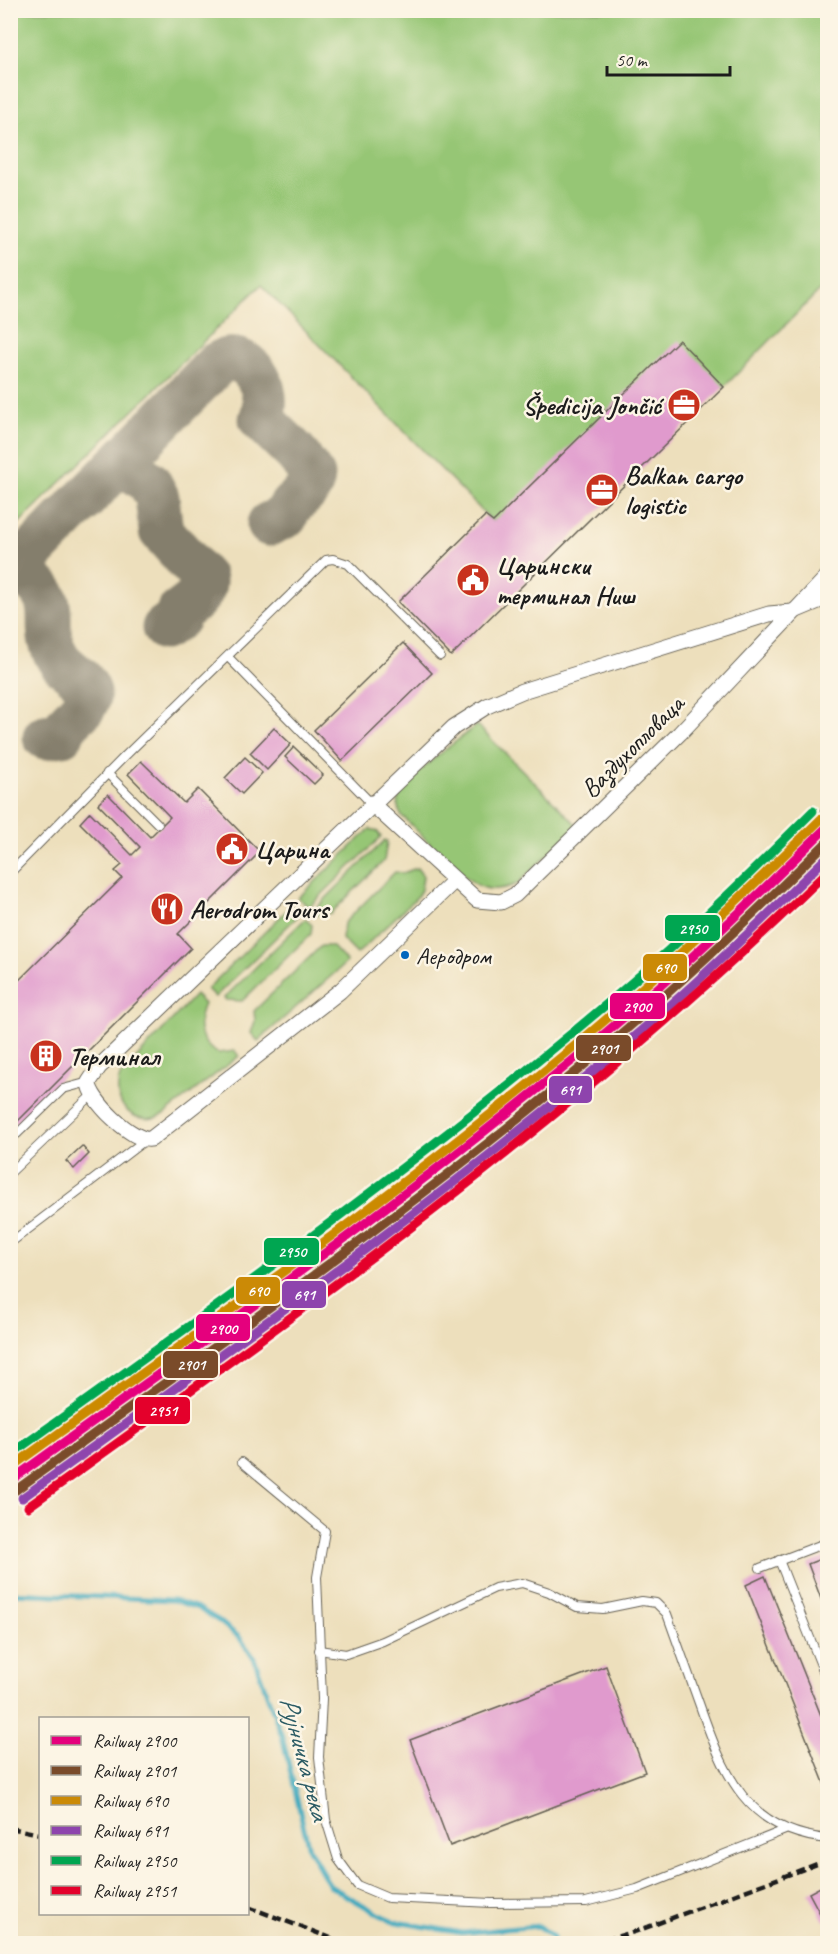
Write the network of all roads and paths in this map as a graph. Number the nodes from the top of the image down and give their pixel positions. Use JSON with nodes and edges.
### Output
{"nodes":[{"id":1,"x":828,"y":576,"type":"edge"},
{"id":2,"x":828,"y":597,"type":"edge"},
{"id":3,"x":792,"y":612,"type":"junction"},
{"id":4,"x":440,"y":656,"type":"dead end"},
{"id":5,"x":228,"y":657,"type":"junction"},
{"id":6,"x":108,"y":773,"type":"junction"},
{"id":7,"x":371,"y":803,"type":"junction"},
{"id":8,"x":158,"y":824,"type":"dead end"},
{"id":9,"x":10,"y":873,"type":"edge"},
{"id":10,"x":454,"y":881,"type":"junction"},
{"id":11,"x":90,"y":1089,"type":"junction"},
{"id":12,"x":10,"y":1136,"type":"edge"},
{"id":13,"x":144,"y":1141,"type":"junction"},
{"id":14,"x":10,"y":1173,"type":"edge"},
{"id":15,"x":10,"y":1243,"type":"edge"},
{"id":16,"x":242,"y":1462,"type":"dead end"},
{"id":17,"x":828,"y":1542,"type":"edge"},
{"id":18,"x":779,"y":1560,"type":"junction"},
{"id":19,"x":760,"y":1568,"type":"dead end"},
{"id":20,"x":319,"y":1650,"type":"junction"},
{"id":21,"x":828,"y":1683,"type":"edge"},
{"id":22,"x":784,"y":1830,"type":"junction"},
{"id":23,"x":828,"y":1839,"type":"edge"}],
"edges":[{"from":1,"to":3,"type":"street","name":"Ваздухопловаца"},
{"from":2,"to":3,"type":"street"},
{"from":3,"to":7,"type":"street"},
{"from":3,"to":10,"type":"street","name":"Ваздухопловаца"},
{"from":4,"to":5,"type":"lane"},
{"from":5,"to":6,"type":"lane"},
{"from":5,"to":7,"type":"lane"},
{"from":6,"to":8,"type":"lane"},
{"from":6,"to":9,"type":"lane"},
{"from":7,"to":10,"type":"street","name":"Ваздухопловаца"},
{"from":7,"to":11,"type":"street"},
{"from":10,"to":13,"type":"street"},
{"from":11,"to":12,"type":"lane"},
{"from":11,"to":13,"type":"street"},
{"from":11,"to":14,"type":"lane"},
{"from":13,"to":15,"type":"lane"},
{"from":16,"to":20,"type":"lane"},
{"from":17,"to":18,"type":"lane"},
{"from":18,"to":19,"type":"lane"},
{"from":18,"to":21,"type":"lane"},
{"from":20,"to":22,"type":"lane"},
{"from":20,"to":22,"type":"lane"},
{"from":22,"to":23,"type":"lane"}]}
